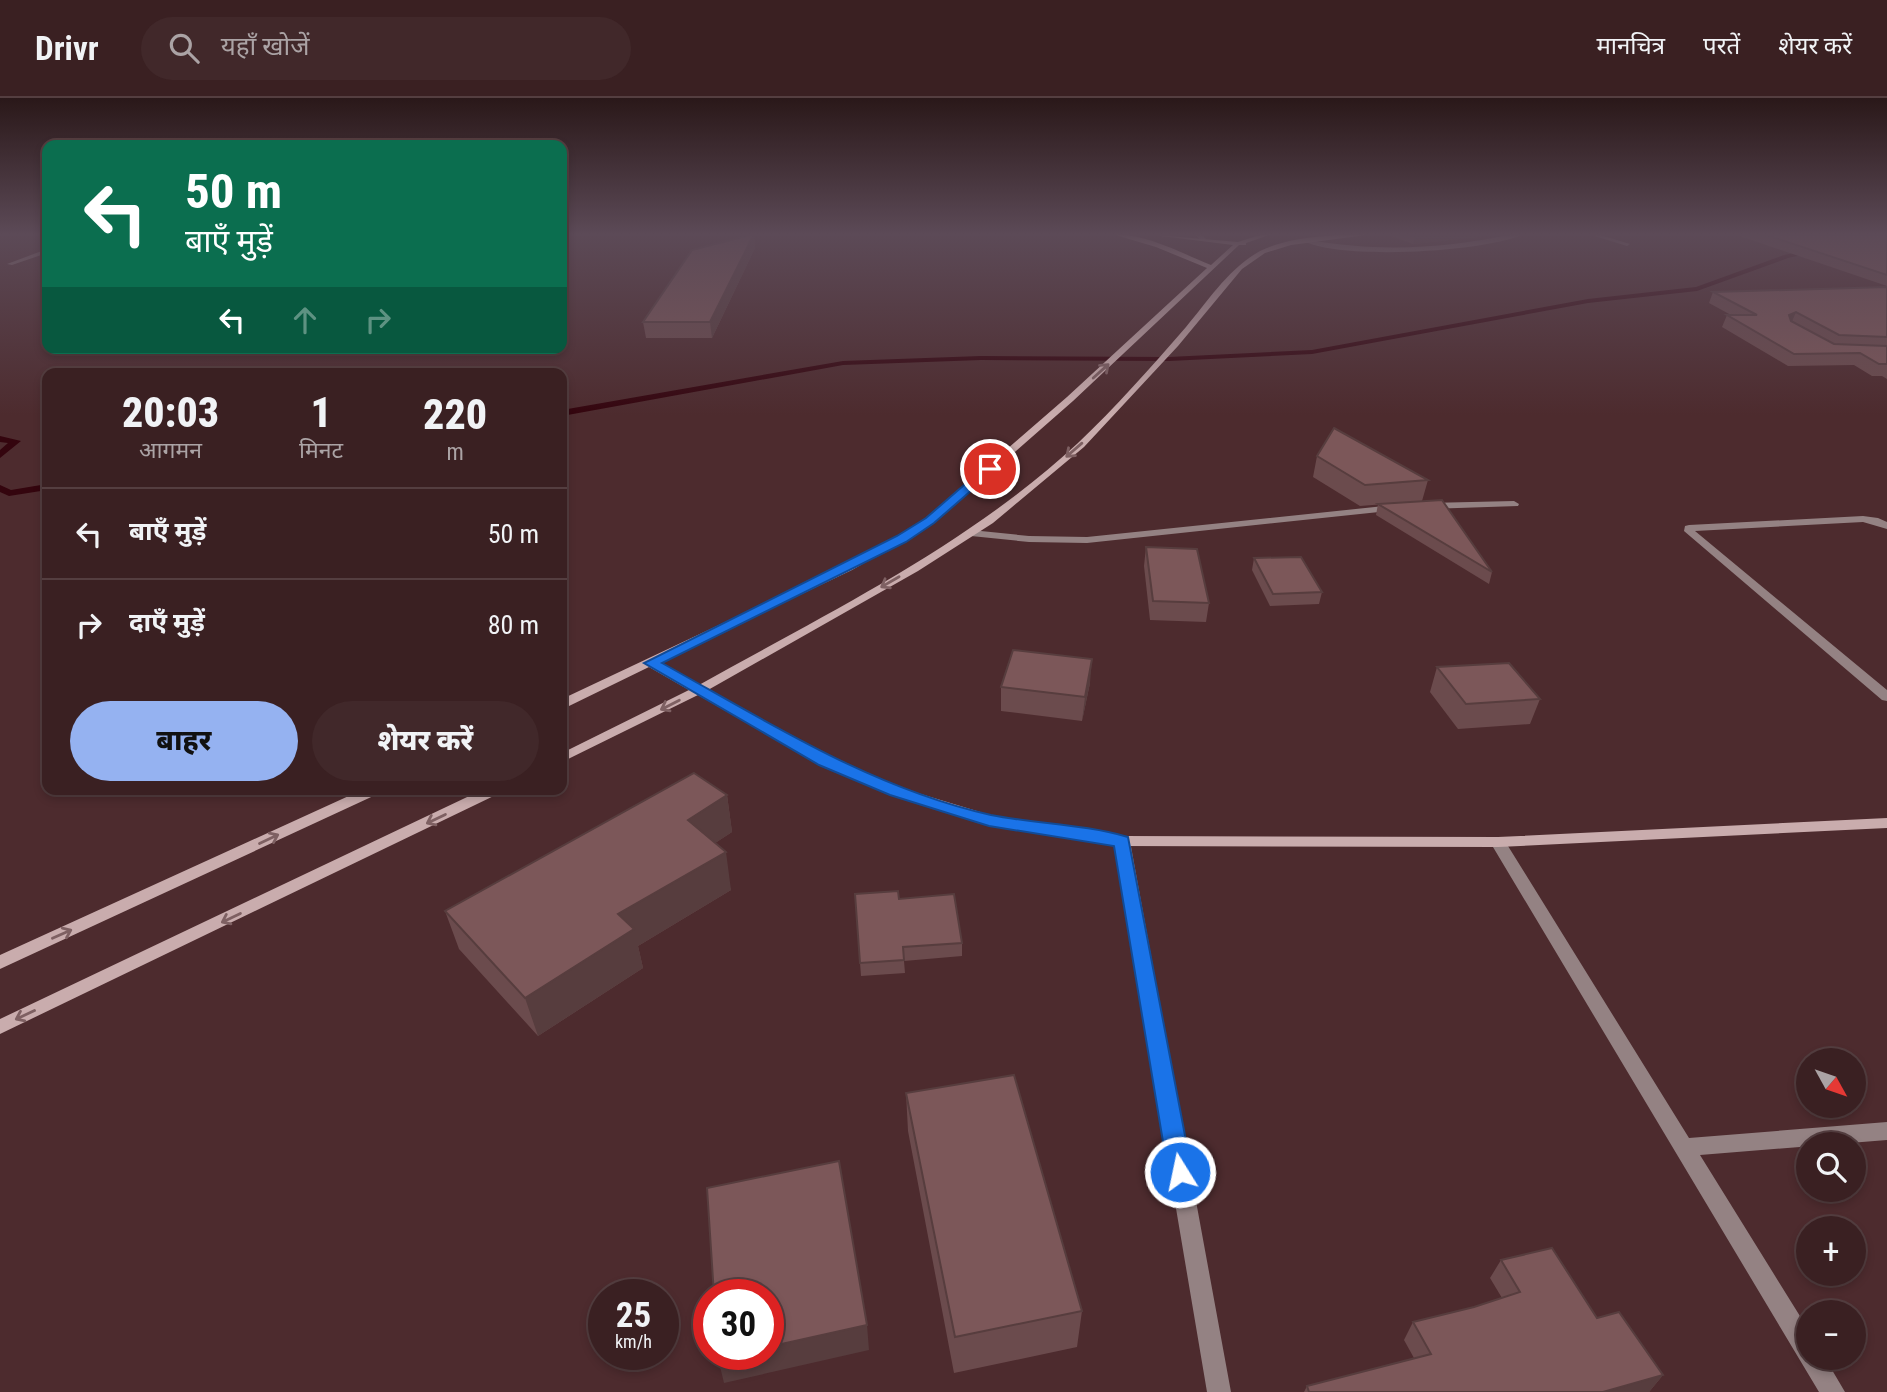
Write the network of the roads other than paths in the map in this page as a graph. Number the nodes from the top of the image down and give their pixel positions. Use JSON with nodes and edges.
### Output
{"nodes":[{"id":1,"x":1183,"y":294,"type":"edge"},
{"id":2,"x":1217,"y":294,"type":"edge"},
{"id":3,"x":1514,"y":504,"type":"dead end"},
{"id":4,"x":1402,"y":507,"type":"edge"},
{"id":5,"x":1416,"y":507,"type":"edge"},
{"id":6,"x":1887,"y":526,"type":"edge"},
{"id":7,"x":971,"y":533,"type":"junction"},
{"id":8,"x":651,"y":663,"type":"junction"},
{"id":9,"x":699,"y":690,"type":"junction"},
{"id":10,"x":1887,"y":697,"type":"edge"},
{"id":11,"x":567,"y":702,"type":"edge"},
{"id":12,"x":567,"y":756,"type":"edge"},
{"id":13,"x":364,"y":795,"type":"edge"},
{"id":14,"x":484,"y":795,"type":"edge"},
{"id":15,"x":1887,"y":823,"type":"edge"},
{"id":16,"x":1122,"y":841,"type":"junction"},
{"id":17,"x":1498,"y":842,"type":"junction"},
{"id":18,"x":0,"y":962,"type":"edge"},
{"id":19,"x":0,"y":1027,"type":"edge"},
{"id":20,"x":1887,"y":1131,"type":"edge"},
{"id":21,"x":1684,"y":1147,"type":"junction"},
{"id":22,"x":1796,"y":1331,"type":"edge"},
{"id":23,"x":1819,"y":1370,"type":"edge"},
{"id":24,"x":1219,"y":1392,"type":"edge"},
{"id":25,"x":1833,"y":1392,"type":"edge"}],
"edges":[{"from":8,"to":1,"type":"main road","one_way":true},
{"from":2,"to":7,"type":"main road","one_way":true},
{"from":3,"to":5,"type":"street"},
{"from":4,"to":7,"type":"street"},
{"from":6,"to":10,"type":"street"},
{"from":7,"to":9,"type":"main road","one_way":true},
{"from":8,"to":9,"type":"main road"},
{"from":8,"to":11,"type":"main road"},
{"from":9,"to":12,"type":"main road","one_way":true},
{"from":9,"to":16,"type":"main road"},
{"from":18,"to":13,"type":"main road","one_way":true},
{"from":14,"to":19,"type":"main road","one_way":true},
{"from":15,"to":17,"type":"main road"},
{"from":16,"to":17,"type":"main road"},
{"from":16,"to":24,"type":"street"},
{"from":17,"to":21,"type":"street"},
{"from":20,"to":21,"type":"street"},
{"from":21,"to":22,"type":"street"},
{"from":23,"to":25,"type":"street"}]}
